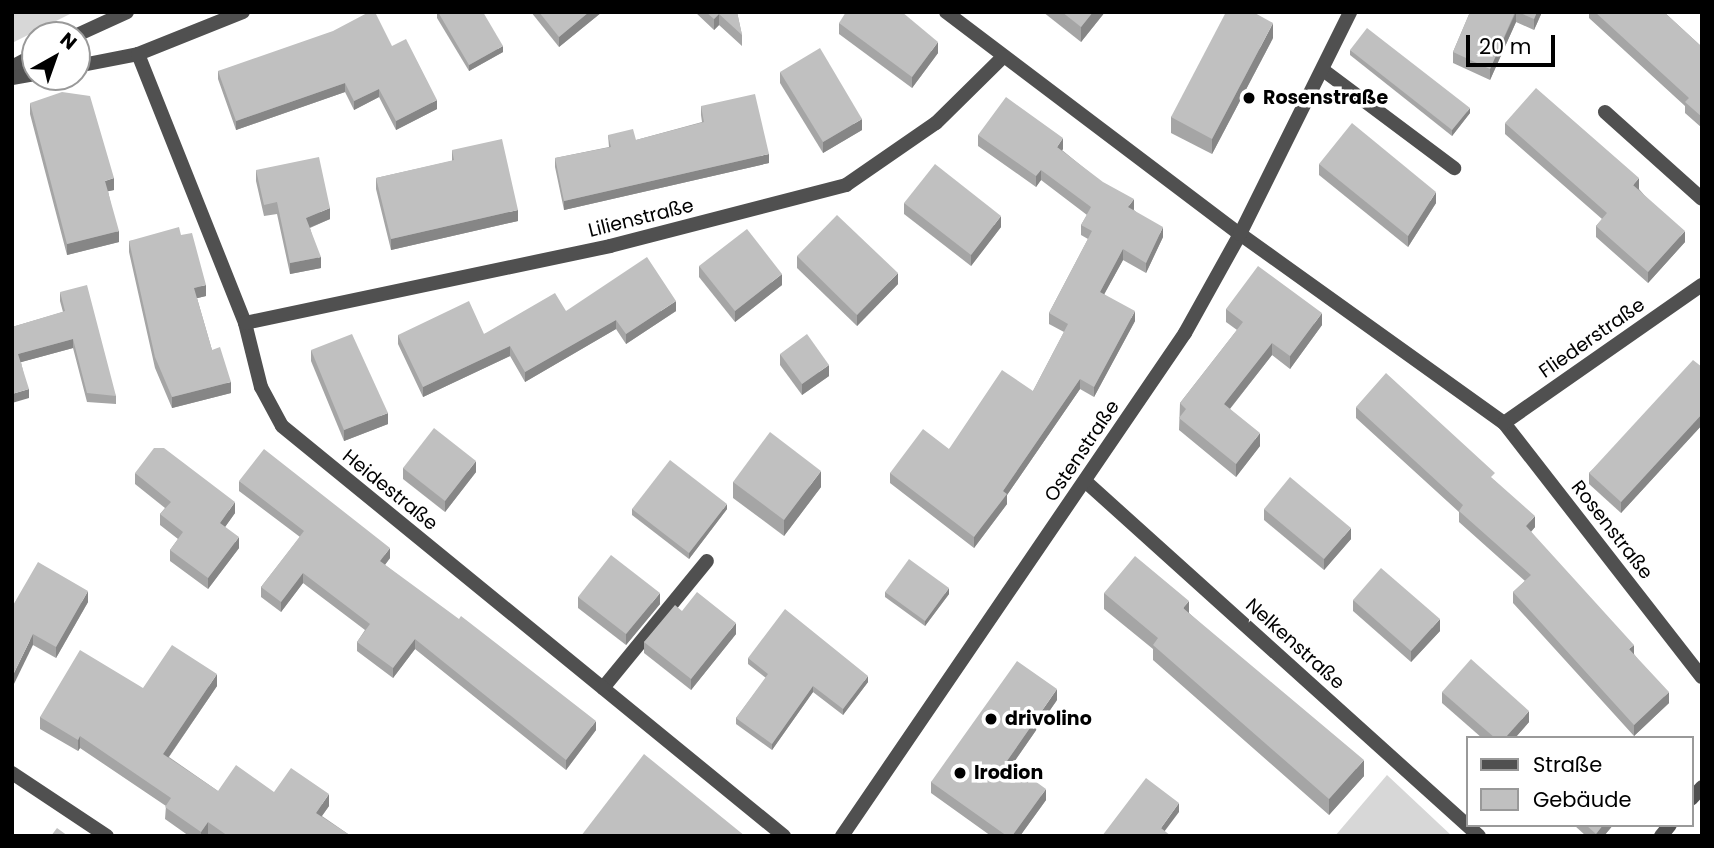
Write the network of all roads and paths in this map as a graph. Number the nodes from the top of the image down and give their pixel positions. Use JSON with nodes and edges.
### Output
{"nodes":[{"id":1,"x":127,"y":12,"type":"edge"},
{"id":2,"x":243,"y":12,"type":"edge"},
{"id":3,"x":946,"y":12,"type":"edge"},
{"id":4,"x":1350,"y":12,"type":"edge"},
{"id":5,"x":91,"y":29,"type":"edge"},
{"id":6,"x":138,"y":54,"type":"junction"},
{"id":7,"x":1003,"y":57,"type":"junction"},
{"id":8,"x":91,"y":63,"type":"edge"},
{"id":9,"x":1323,"y":70,"type":"junction"},
{"id":10,"x":1605,"y":112,"type":"dead end"},
{"id":11,"x":1454,"y":168,"type":"dead end"},
{"id":12,"x":1702,"y":200,"type":"edge"},
{"id":13,"x":1240,"y":234,"type":"junction"},
{"id":14,"x":1702,"y":285,"type":"edge"},
{"id":15,"x":245,"y":323,"type":"junction"},
{"id":16,"x":1504,"y":423,"type":"junction"},
{"id":17,"x":1085,"y":481,"type":"junction"},
{"id":18,"x":707,"y":561,"type":"dead end"},
{"id":19,"x":1702,"y":677,"type":"edge"},
{"id":20,"x":603,"y":688,"type":"junction"},
{"id":21,"x":12,"y":773,"type":"edge"},
{"id":22,"x":1466,"y":824,"type":"edge"},
{"id":23,"x":107,"y":836,"type":"edge"},
{"id":24,"x":784,"y":836,"type":"edge"},
{"id":25,"x":842,"y":836,"type":"edge"}],
"edges":[{"from":1,"to":5,"type":"street"},
{"from":2,"to":6,"type":"street"},
{"from":3,"to":7,"type":"street","name":"Rosenstraße"},
{"from":4,"to":9,"type":"street","name":"Ostenstraße"},
{"from":6,"to":8,"type":"street"},
{"from":6,"to":15,"type":"street","name":"Heidestraße"},
{"from":7,"to":13,"type":"street","name":"Rosenstraße"},
{"from":7,"to":15,"type":"street","name":"Lilienstraße"},
{"from":9,"to":11,"type":"street"},
{"from":9,"to":13,"type":"street","name":"Ostenstraße"},
{"from":10,"to":12,"type":"street"},
{"from":13,"to":16,"type":"street","name":"Rosenstraße"},
{"from":13,"to":17,"type":"street","name":"Ostenstraße"},
{"from":14,"to":16,"type":"street","name":"Fliederstraße"},
{"from":15,"to":20,"type":"street","name":"Heidestraße"},
{"from":16,"to":19,"type":"street","name":"Rosenstraße"},
{"from":17,"to":22,"type":"street","name":"Nelkenstraße"},
{"from":17,"to":25,"type":"street","name":"Ostenstraße"},
{"from":18,"to":20,"type":"street"},
{"from":20,"to":24,"type":"street","name":"Heidestraße"},
{"from":21,"to":23,"type":"street"}]}
